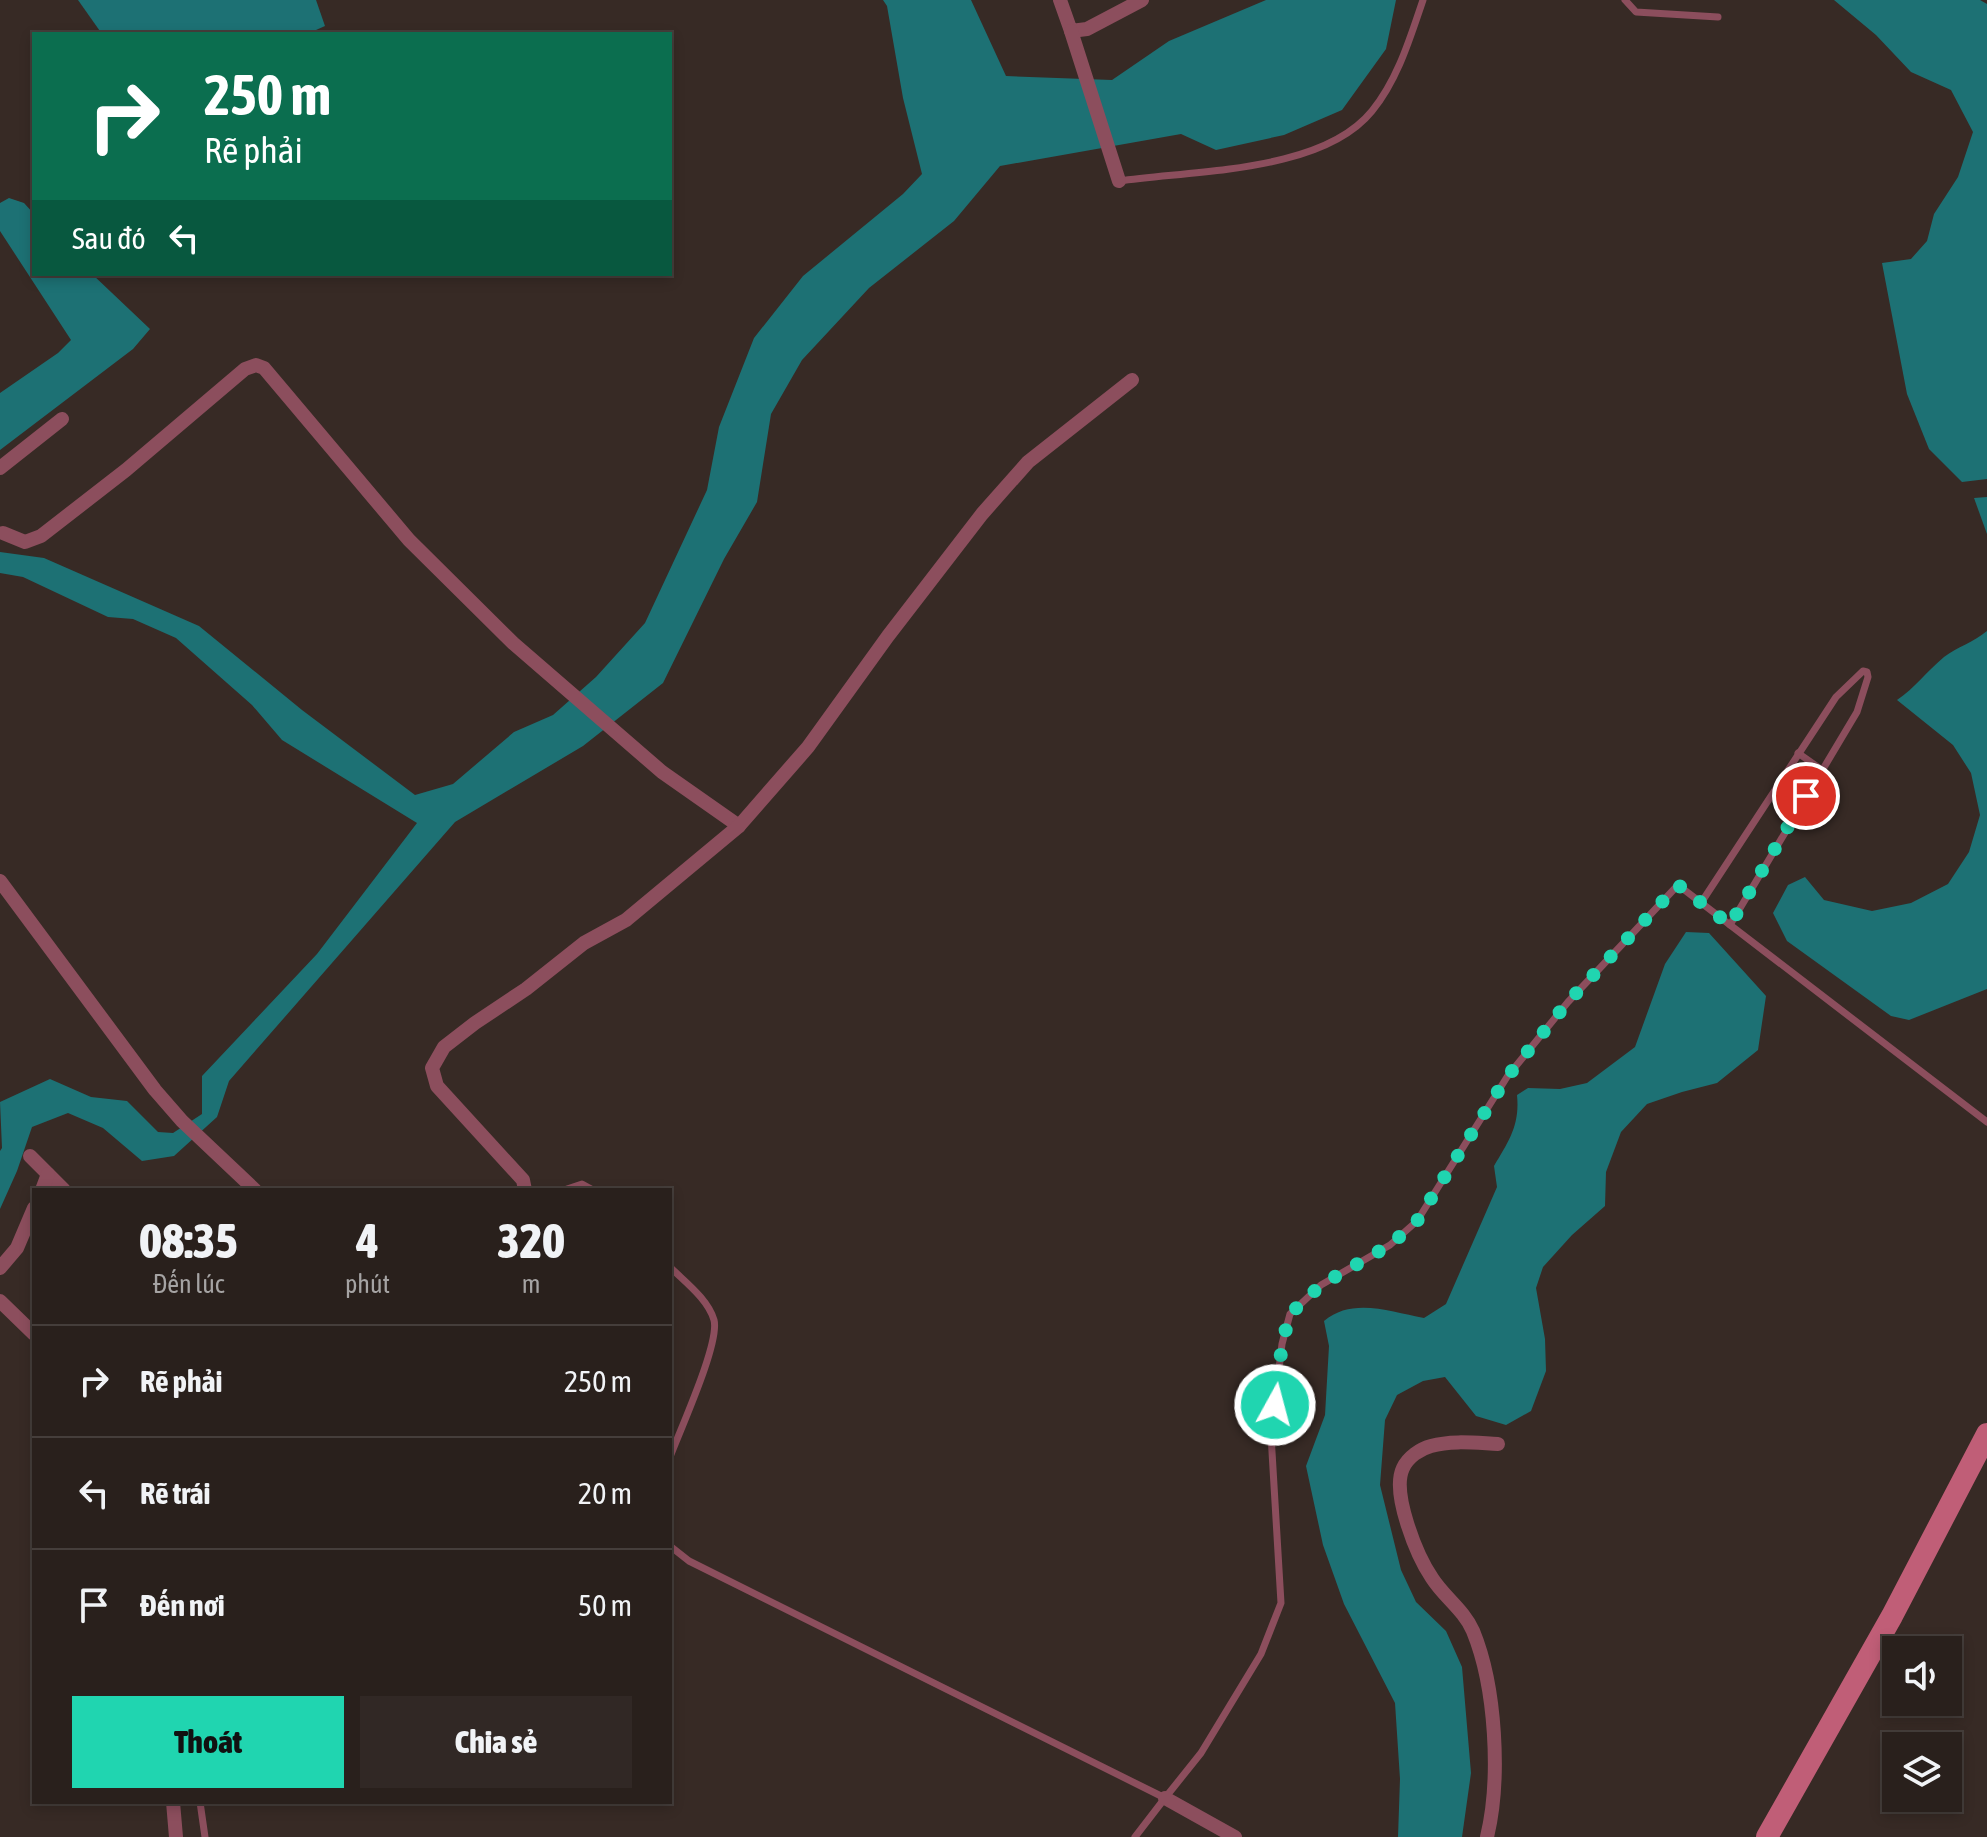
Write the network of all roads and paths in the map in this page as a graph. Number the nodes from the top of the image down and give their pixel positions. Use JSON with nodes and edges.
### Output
{"nodes":[{"id":1,"x":1060,"y":0,"type":"edge"},
{"id":2,"x":1142,"y":0,"type":"edge"},
{"id":3,"x":1423,"y":0,"type":"edge"},
{"id":4,"x":1625,"y":0,"type":"edge"},
{"id":5,"x":1718,"y":17,"type":"dead end"},
{"id":6,"x":1071,"y":31,"type":"junction"},
{"id":7,"x":1119,"y":181,"type":"joint"},
{"id":8,"x":1132,"y":380,"type":"dead end"},
{"id":9,"x":62,"y":419,"type":"dead end"},
{"id":10,"x":0,"y":468,"type":"edge"},
{"id":11,"x":3,"y":533,"type":"dead end"},
{"id":12,"x":1798,"y":753,"type":"junction"},
{"id":13,"x":1822,"y":770,"type":"junction"},
{"id":14,"x":739,"y":826,"type":"junction"},
{"id":15,"x":0,"y":881,"type":"edge"},
{"id":16,"x":1701,"y":903,"type":"junction"},
{"id":17,"x":1730,"y":925,"type":"junction"},
{"id":18,"x":1987,"y":1122,"type":"edge"},
{"id":19,"x":30,"y":1156,"type":"dead end"},
{"id":20,"x":48,"y":1174,"type":"junction"},
{"id":21,"x":43,"y":1188,"type":"edge"},
{"id":22,"x":62,"y":1188,"type":"edge"},
{"id":23,"x":253,"y":1188,"type":"edge"},
{"id":24,"x":525,"y":1188,"type":"edge"},
{"id":25,"x":570,"y":1188,"type":"edge"},
{"id":26,"x":589,"y":1188,"type":"edge"},
{"id":27,"x":32,"y":1213,"type":"edge"},
{"id":28,"x":0,"y":1268,"type":"edge"},
{"id":29,"x":672,"y":1269,"type":"edge"},
{"id":30,"x":0,"y":1301,"type":"edge"},
{"id":31,"x":32,"y":1332,"type":"edge"},
{"id":32,"x":1987,"y":1434,"type":"edge"},
{"id":33,"x":1498,"y":1444,"type":"dead end"},
{"id":34,"x":672,"y":1452,"type":"edge"},
{"id":35,"x":672,"y":1548,"type":"edge"},
{"id":36,"x":1165,"y":1798,"type":"junction"},
{"id":37,"x":173,"y":1804,"type":"edge"},
{"id":38,"x":200,"y":1804,"type":"edge"},
{"id":39,"x":176,"y":1837,"type":"edge"},
{"id":40,"x":205,"y":1837,"type":"edge"},
{"id":41,"x":1135,"y":1837,"type":"edge"},
{"id":42,"x":1235,"y":1837,"type":"edge"},
{"id":43,"x":1487,"y":1837,"type":"edge"},
{"id":44,"x":1767,"y":1837,"type":"edge"}],
"edges":[{"from":1,"to":6,"type":"street"},
{"from":2,"to":6,"type":"street"},
{"from":3,"to":7,"type":"lane"},
{"from":4,"to":5,"type":"lane"},
{"from":6,"to":7,"type":"street"},
{"from":8,"to":14,"type":"street"},
{"from":9,"to":10,"type":"street"},
{"from":11,"to":14,"type":"street"},
{"from":12,"to":13,"type":"lane"},
{"from":12,"to":13,"type":"lane"},
{"from":12,"to":16,"type":"lane"},
{"from":13,"to":17,"type":"lane"},
{"from":14,"to":24,"type":"street"},
{"from":15,"to":23,"type":"street"},
{"from":16,"to":17,"type":"lane"},
{"from":16,"to":36,"type":"lane"},
{"from":17,"to":18,"type":"lane"},
{"from":19,"to":20,"type":"street"},
{"from":20,"to":21,"type":"street"},
{"from":20,"to":22,"type":"street"},
{"from":25,"to":26,"type":"lane"},
{"from":27,"to":28,"type":"street"},
{"from":29,"to":34,"type":"lane"},
{"from":30,"to":31,"type":"street"},
{"from":32,"to":44,"type":"street"},
{"from":33,"to":43,"type":"street"},
{"from":35,"to":36,"type":"lane"},
{"from":36,"to":41,"type":"lane"},
{"from":36,"to":42,"type":"street"},
{"from":37,"to":39,"type":"street"},
{"from":38,"to":40,"type":"lane"}]}
